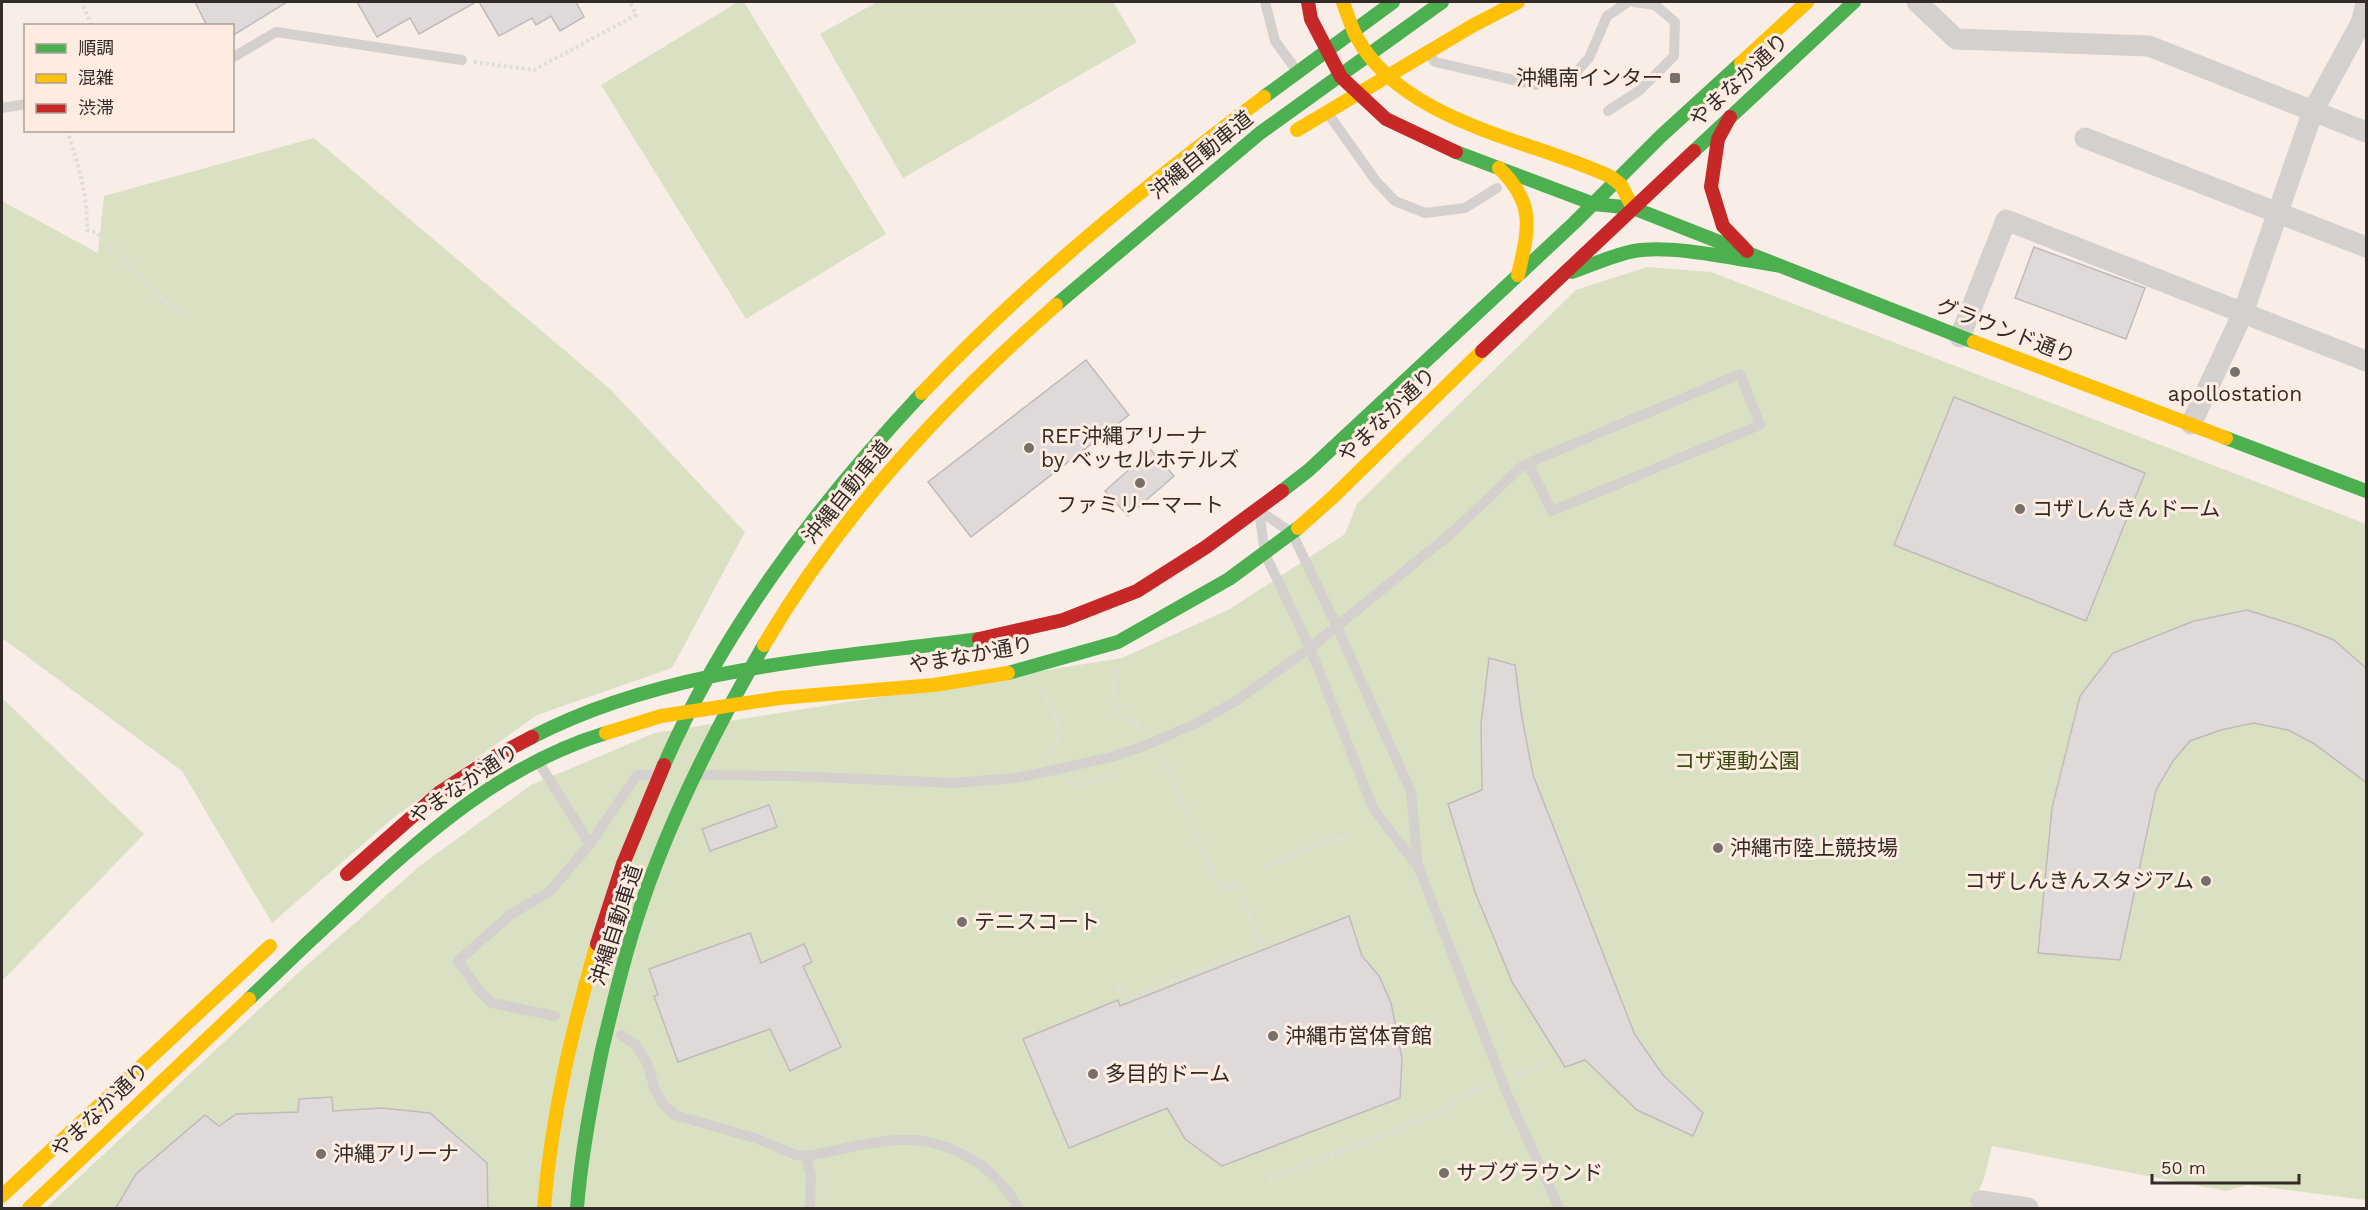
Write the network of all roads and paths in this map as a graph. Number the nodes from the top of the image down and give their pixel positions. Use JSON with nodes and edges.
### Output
{"nodes":[{"id":1,"x":630,"y":2,"type":"edge"},
{"id":2,"x":1265,"y":2,"type":"edge"},
{"id":3,"x":1308,"y":2,"type":"edge"},
{"id":4,"x":1343,"y":2,"type":"edge"},
{"id":5,"x":1358,"y":2,"type":"edge"},
{"id":6,"x":1442,"y":2,"type":"edge"},
{"id":7,"x":1518,"y":2,"type":"edge"},
{"id":8,"x":1628,"y":2,"type":"edge"},
{"id":9,"x":1634,"y":2,"type":"edge"},
{"id":10,"x":1807,"y":2,"type":"edge"},
{"id":11,"x":1854,"y":2,"type":"edge"},
{"id":12,"x":1917,"y":2,"type":"edge"},
{"id":13,"x":83,"y":6,"type":"dead end"},
{"id":14,"x":1393,"y":8,"type":"edge"},
{"id":15,"x":2365,"y":17,"type":"edge"},
{"id":16,"x":91,"y":24,"type":"edge"},
{"id":17,"x":234,"y":57,"type":"edge"},
{"id":18,"x":462,"y":60,"type":"joint"},
{"id":19,"x":1278,"y":68,"type":"dead end"},
{"id":20,"x":1251,"y":90,"type":"dead end"},
{"id":21,"x":24,"y":104,"type":"edge"},
{"id":22,"x":2,"y":108,"type":"edge"},
{"id":23,"x":1608,"y":111,"type":"dead end"},
{"id":24,"x":2313,"y":111,"type":"junction"},
{"id":25,"x":1730,"y":117,"type":"junction"},
{"id":26,"x":68,"y":132,"type":"edge"},
{"id":27,"x":2367,"y":132,"type":"edge"},
{"id":28,"x":1290,"y":135,"type":"dead end"},
{"id":29,"x":2085,"y":138,"type":"dead end"},
{"id":30,"x":1499,"y":168,"type":"junction"},
{"id":31,"x":1617,"y":180,"type":"junction"},
{"id":32,"x":1497,"y":188,"type":"dead end"},
{"id":33,"x":1130,"y":200,"type":"junction"},
{"id":34,"x":1594,"y":204,"type":"junction"},
{"id":35,"x":1633,"y":208,"type":"junction"},
{"id":36,"x":2278,"y":213,"type":"junction"},
{"id":37,"x":2367,"y":247,"type":"edge"},
{"id":38,"x":1749,"y":253,"type":"junction"},
{"id":39,"x":1781,"y":266,"type":"junction"},
{"id":40,"x":1121,"y":268,"type":"dead end"},
{"id":41,"x":1518,"y":275,"type":"junction"},
{"id":42,"x":1554,"y":281,"type":"junction"},
{"id":43,"x":2243,"y":313,"type":"junction"},
{"id":44,"x":185,"y":316,"type":"dead end"},
{"id":45,"x":1960,"y":337,"type":"junction"},
{"id":46,"x":2367,"y":361,"type":"edge"},
{"id":47,"x":944,"y":411,"type":"junction"},
{"id":48,"x":2191,"y":424,"type":"junction"},
{"id":49,"x":1528,"y":463,"type":"junction"},
{"id":50,"x":2367,"y":491,"type":"edge"},
{"id":51,"x":1259,"y":510,"type":"junction"},
{"id":52,"x":1292,"y":533,"type":"junction"},
{"id":53,"x":1265,"y":554,"type":"junction"},
{"id":54,"x":1336,"y":625,"type":"junction"},
{"id":55,"x":1310,"y":648,"type":"junction"},
{"id":56,"x":1116,"y":665,"type":"dead end"},
{"id":57,"x":1039,"y":689,"type":"dead end"},
{"id":58,"x":524,"y":741,"type":"junction"},
{"id":59,"x":1144,"y":746,"type":"junction"},
{"id":60,"x":537,"y":760,"type":"junction"},
{"id":61,"x":1054,"y":770,"type":"junction"},
{"id":62,"x":1126,"y":770,"type":"dead end"},
{"id":63,"x":673,"y":775,"type":"dead end"},
{"id":64,"x":685,"y":775,"type":"dead end"},
{"id":65,"x":1057,"y":782,"type":"dead end"},
{"id":66,"x":1347,"y":838,"type":"dead end"},
{"id":67,"x":590,"y":844,"type":"junction"},
{"id":68,"x":1418,"y":866,"type":"junction"},
{"id":69,"x":1264,"y":867,"type":"dead end"},
{"id":70,"x":334,"y":886,"type":"dead end"},
{"id":71,"x":276,"y":940,"type":"dead end"},
{"id":72,"x":1118,"y":984,"type":"dead end"},
{"id":73,"x":555,"y":1016,"type":"dead end"},
{"id":74,"x":621,"y":1035,"type":"dead end"},
{"id":75,"x":1543,"y":1064,"type":"dead end"},
{"id":76,"x":1502,"y":1080,"type":"junction"},
{"id":77,"x":806,"y":1156,"type":"junction"},
{"id":78,"x":1269,"y":1179,"type":"dead end"},
{"id":79,"x":2,"y":1196,"type":"edge"},
{"id":80,"x":1981,"y":1201,"type":"dead end"},
{"id":81,"x":29,"y":1209,"type":"edge"},
{"id":82,"x":544,"y":1209,"type":"edge"},
{"id":83,"x":577,"y":1209,"type":"edge"},
{"id":84,"x":810,"y":1209,"type":"edge"},
{"id":85,"x":1018,"y":1209,"type":"edge"},
{"id":86,"x":1559,"y":1209,"type":"edge"},
{"id":87,"x":2028,"y":1209,"type":"edge"}],
"edges":[{"from":1,"to":18,"type":"path"},
{"from":2,"to":32,"type":"lane"},
{"from":3,"to":30,"type":"main road","name":"グラウンド通り"},
{"from":4,"to":31,"type":"main road"},
{"from":5,"to":19,"type":"main road"},
{"from":6,"to":47,"type":"main road","name":"沖縄自動車道"},
{"from":7,"to":28,"type":"main road"},
{"from":8,"to":14,"type":"lane"},
{"from":9,"to":23,"type":"lane"},
{"from":10,"to":31,"type":"main road","name":"やまなか通り"},
{"from":11,"to":25,"type":"main road","name":"やまなか通り"},
{"from":12,"to":24,"type":"street"},
{"from":13,"to":16,"type":"path"},
{"from":14,"to":33,"type":"main road","name":"沖縄自動車道"},
{"from":15,"to":24,"type":"street"},
{"from":17,"to":18,"type":"lane"},
{"from":20,"to":33,"type":"main road"},
{"from":21,"to":22,"type":"lane"},
{"from":24,"to":27,"type":"street"},
{"from":24,"to":36,"type":"street"},
{"from":25,"to":35,"type":"main road","name":"やまなか通り"},
{"from":25,"to":38,"type":"main road"},
{"from":26,"to":44,"type":"path"},
{"from":29,"to":36,"type":"street"},
{"from":30,"to":34,"type":"main road","name":"グラウンド通り"},
{"from":30,"to":41,"type":"main road"},
{"from":31,"to":34,"type":"main road","name":"やまなか通り"},
{"from":31,"to":35,"type":"main road"},
{"from":33,"to":82,"type":"main road","name":"沖縄自動車道"},
{"from":34,"to":35,"type":"main road","name":"グラウンド通り"},
{"from":34,"to":41,"type":"main road","name":"やまなか通り"},
{"from":35,"to":38,"type":"main road","name":"グラウンド通り"},
{"from":35,"to":42,"type":"main road","name":"やまなか通り"},
{"from":36,"to":37,"type":"street"},
{"from":36,"to":43,"type":"street"},
{"from":38,"to":39,"type":"main road","name":"グラウンド通り"},
{"from":39,"to":42,"type":"main road"},
{"from":39,"to":45,"type":"main road","name":"グラウンド通り"},
{"from":40,"to":47,"type":"main road"},
{"from":41,"to":51,"type":"main road","name":"やまなか通り"},
{"from":42,"to":52,"type":"main road","name":"やまなか通り"},
{"from":43,"to":45,"type":"street"},
{"from":43,"to":46,"type":"street"},
{"from":43,"to":48,"type":"street"},
{"from":45,"to":48,"type":"main road","name":"グラウンド通り"},
{"from":47,"to":83,"type":"main road","name":"沖縄自動車道"},
{"from":48,"to":50,"type":"main road","name":"グラウンド通り"},
{"from":49,"to":49,"type":"lane"},
{"from":49,"to":54,"type":"lane"},
{"from":51,"to":52,"type":"lane"},
{"from":51,"to":53,"type":"lane"},
{"from":51,"to":58,"type":"main road","name":"やまなか通り"},
{"from":52,"to":53,"type":"main road","name":"やまなか通り"},
{"from":52,"to":54,"type":"lane"},
{"from":53,"to":55,"type":"lane"},
{"from":53,"to":60,"type":"main road","name":"やまなか通り"},
{"from":54,"to":55,"type":"lane"},
{"from":54,"to":68,"type":"lane"},
{"from":55,"to":59,"type":"lane"},
{"from":55,"to":68,"type":"lane"},
{"from":56,"to":59,"type":"path"},
{"from":57,"to":61,"type":"path"},
{"from":58,"to":60,"type":"lane"},
{"from":58,"to":70,"type":"main road","name":"やまなか通り"},
{"from":59,"to":61,"type":"lane"},
{"from":59,"to":72,"type":"path"},
{"from":60,"to":67,"type":"lane"},
{"from":60,"to":81,"type":"main road","name":"やまなか通り"},
{"from":61,"to":64,"type":"lane"},
{"from":62,"to":65,"type":"path"},
{"from":63,"to":67,"type":"lane"},
{"from":66,"to":69,"type":"path"},
{"from":67,"to":73,"type":"lane"},
{"from":68,"to":76,"type":"lane"},
{"from":71,"to":79,"type":"main road","name":"やまなか通り"},
{"from":74,"to":77,"type":"lane"},
{"from":75,"to":76,"type":"path"},
{"from":76,"to":78,"type":"path"},
{"from":76,"to":86,"type":"lane"},
{"from":77,"to":84,"type":"lane"},
{"from":77,"to":85,"type":"lane"},
{"from":80,"to":87,"type":"street"}]}
